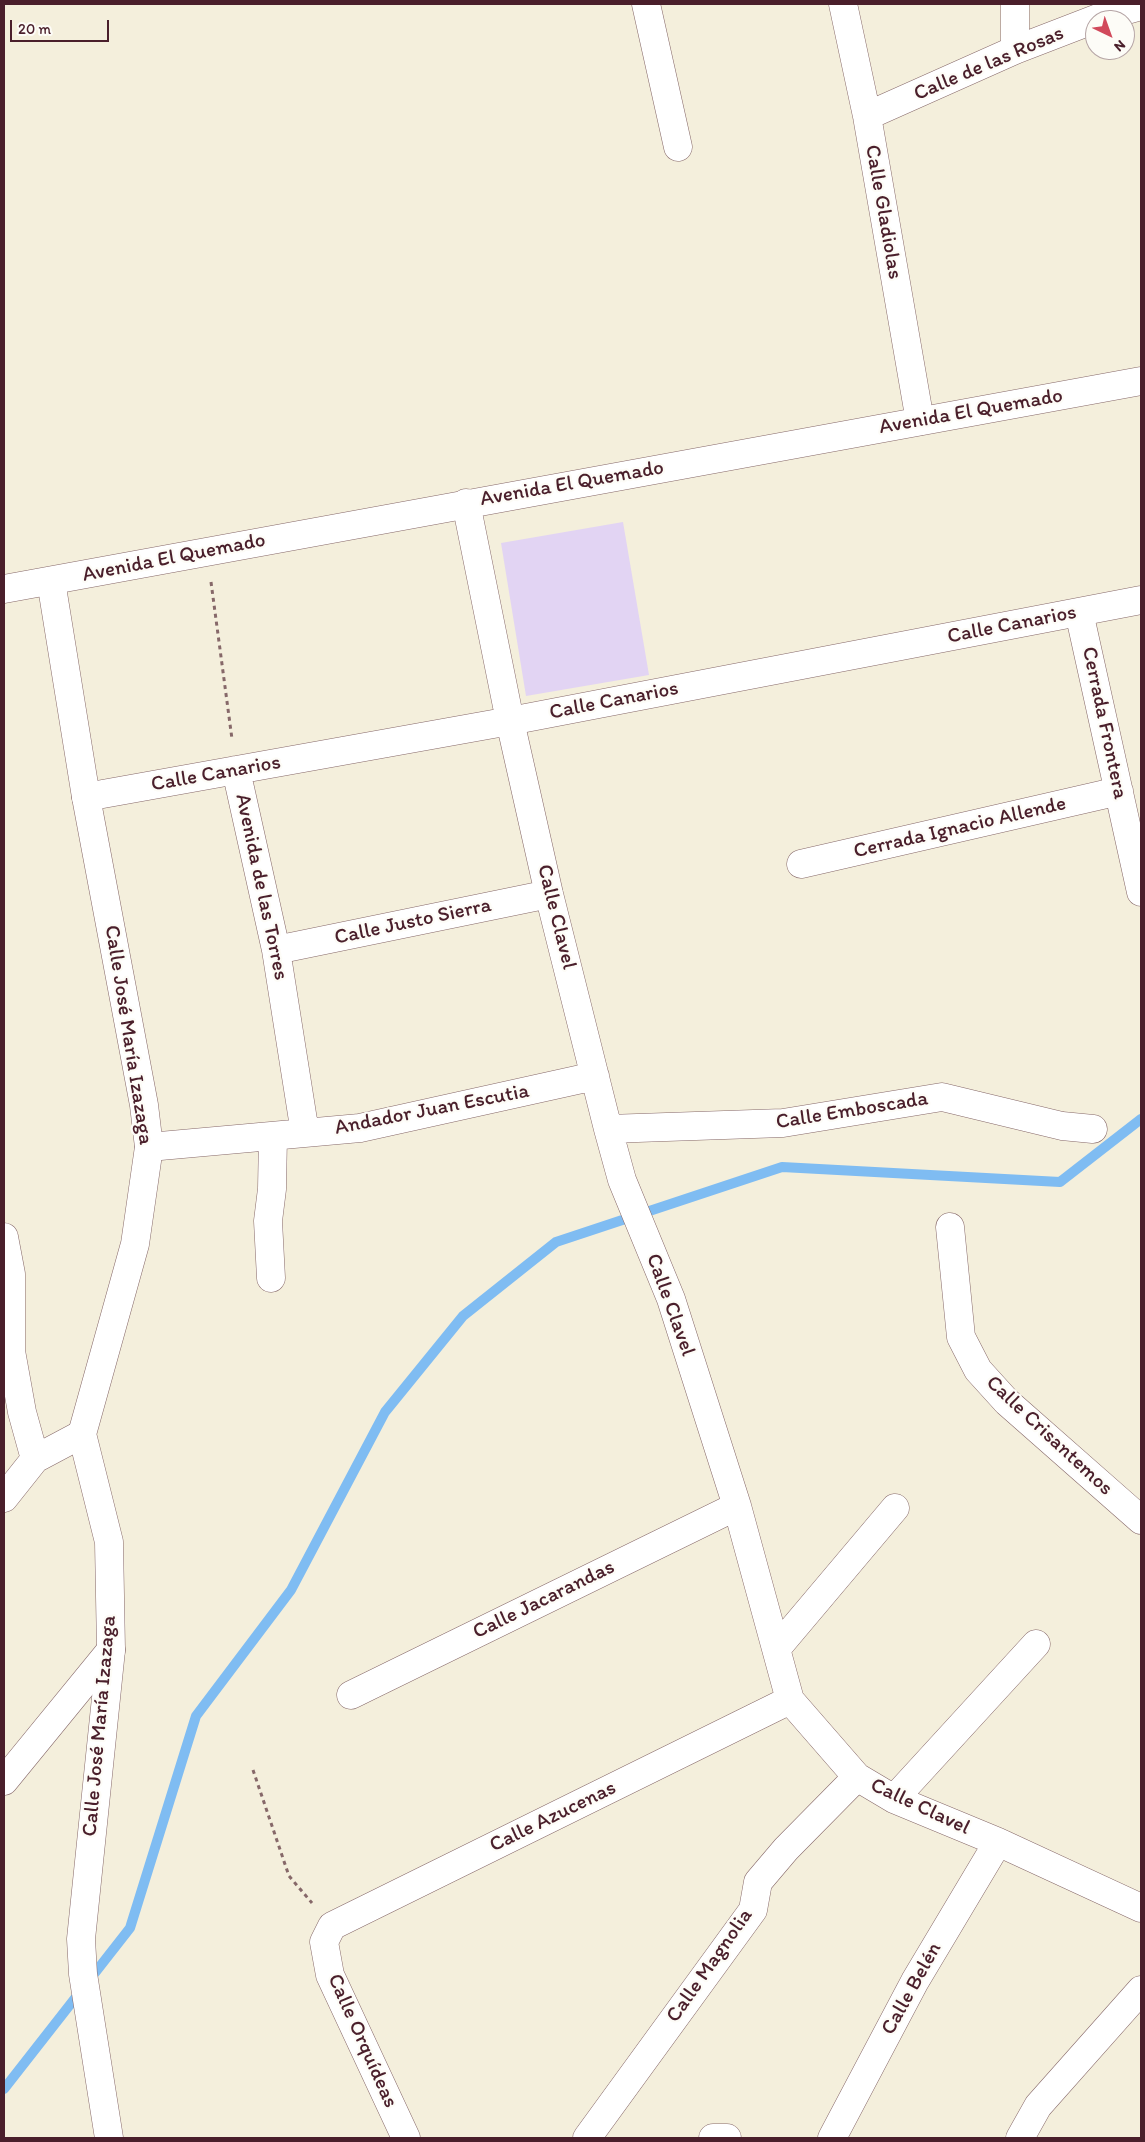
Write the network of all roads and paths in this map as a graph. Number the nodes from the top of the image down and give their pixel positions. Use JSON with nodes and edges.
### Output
{"nodes":[{"id":1,"x":646,"y":4,"type":"edge"},
{"id":2,"x":843,"y":4,"type":"edge"},
{"id":3,"x":1015,"y":4,"type":"edge"},
{"id":4,"x":1141,"y":6,"type":"edge"},
{"id":5,"x":1015,"y":50,"type":"junction"},
{"id":6,"x":867,"y":116,"type":"junction"},
{"id":7,"x":678,"y":147,"type":"dead end"},
{"id":8,"x":1141,"y":381,"type":"edge"},
{"id":9,"x":920,"y":421,"type":"junction"},
{"id":10,"x":466,"y":503,"type":"junction"},
{"id":11,"x":207,"y":552,"type":"junction"},
{"id":12,"x":51,"y":581,"type":"junction"},
{"id":13,"x":4,"y":589,"type":"edge"},
{"id":14,"x":1141,"y":600,"type":"edge"},
{"id":15,"x":1079,"y":612,"type":"junction"},
{"id":16,"x":510,"y":721,"type":"junction"},
{"id":17,"x":236,"y":770,"type":"junction"},
{"id":18,"x":1119,"y":791,"type":"junction"},
{"id":19,"x":86,"y":797,"type":"junction"},
{"id":20,"x":801,"y":864,"type":"dead end"},
{"id":21,"x":1141,"y":892,"type":"edge"},
{"id":22,"x":549,"y":894,"type":"junction"},
{"id":23,"x":276,"y":950,"type":"junction"},
{"id":24,"x":595,"y":1076,"type":"junction"},
{"id":25,"x":608,"y":1129,"type":"junction"},
{"id":26,"x":1093,"y":1129,"type":"dead end"},
{"id":27,"x":305,"y":1133,"type":"junction"},
{"id":28,"x":274,"y":1136,"type":"junction"},
{"id":29,"x":149,"y":1147,"type":"junction"},
{"id":30,"x":950,"y":1227,"type":"dead end"},
{"id":31,"x":4,"y":1238,"type":"edge"},
{"id":32,"x":271,"y":1278,"type":"dead end"},
{"id":33,"x":82,"y":1434,"type":"junction"},
{"id":34,"x":36,"y":1459,"type":"junction"},
{"id":35,"x":4,"y":1498,"type":"edge"},
{"id":36,"x":737,"y":1506,"type":"junction"},
{"id":37,"x":895,"y":1508,"type":"dead end"},
{"id":38,"x":1141,"y":1520,"type":"edge"},
{"id":39,"x":1036,"y":1644,"type":"dead end"},
{"id":40,"x":777,"y":1648,"type":"junction"},
{"id":41,"x":110,"y":1650,"type":"junction"},
{"id":42,"x":351,"y":1695,"type":"dead end"},
{"id":43,"x":790,"y":1700,"type":"junction"},
{"id":44,"x":253,"y":1770,"type":"dead end"},
{"id":45,"x":857,"y":1776,"type":"junction"},
{"id":46,"x":4,"y":1782,"type":"edge"},
{"id":47,"x":894,"y":1799,"type":"junction"},
{"id":48,"x":998,"y":1842,"type":"junction"},
{"id":49,"x":1141,"y":1908,"type":"edge"},
{"id":50,"x":328,"y":1934,"type":"junction"},
{"id":51,"x":1141,"y":1990,"type":"edge"},
{"id":52,"x":109,"y":2138,"type":"edge"},
{"id":53,"x":406,"y":2138,"type":"edge"},
{"id":54,"x":586,"y":2138,"type":"edge"},
{"id":55,"x":713,"y":2138,"type":"edge"},
{"id":56,"x":727,"y":2138,"type":"edge"},
{"id":57,"x":832,"y":2138,"type":"edge"},
{"id":58,"x":1020,"y":2138,"type":"edge"}],
"edges":[{"from":1,"to":7,"type":"street"},
{"from":2,"to":6,"type":"street","name":"Calle Gladiolas"},
{"from":3,"to":5,"type":"street"},
{"from":4,"to":5,"type":"street","name":"Calle de las Rosas"},
{"from":5,"to":6,"type":"street","name":"Calle de las Rosas"},
{"from":6,"to":9,"type":"street","name":"Calle Gladiolas"},
{"from":8,"to":9,"type":"street","name":"Avenida El Quemado"},
{"from":9,"to":10,"type":"street","name":"Avenida El Quemado"},
{"from":10,"to":11,"type":"street","name":"Avenida El Quemado"},
{"from":10,"to":16,"type":"street","name":"Calle Clavel"},
{"from":11,"to":12,"type":"street","name":"Avenida El Quemado"},
{"from":11,"to":17,"type":"path","name":"Avenida de las Torres"},
{"from":12,"to":13,"type":"street","name":"Avenida El Quemado"},
{"from":12,"to":19,"type":"street","name":"Calle José María Izazaga"},
{"from":14,"to":15,"type":"street","name":"Calle Canarios"},
{"from":15,"to":16,"type":"street","name":"Calle Canarios"},
{"from":15,"to":18,"type":"street","name":"Cerrada Frontera"},
{"from":16,"to":17,"type":"street","name":"Calle Canarios"},
{"from":16,"to":22,"type":"street","name":"Calle Clavel"},
{"from":17,"to":19,"type":"street","name":"Calle Canarios"},
{"from":17,"to":23,"type":"street","name":"Avenida de las Torres"},
{"from":18,"to":20,"type":"street","name":"Cerrada Ignacio Allende"},
{"from":18,"to":21,"type":"street","name":"Cerrada Frontera"},
{"from":19,"to":29,"type":"street","name":"Calle José María Izazaga"},
{"from":22,"to":23,"type":"street","name":"Calle Justo Sierra"},
{"from":22,"to":24,"type":"street","name":"Calle Clavel"},
{"from":23,"to":27,"type":"street","name":"Avenida de las Torres"},
{"from":24,"to":25,"type":"street","name":"Calle Clavel"},
{"from":24,"to":27,"type":"street","name":"Andador Juan Escutia"},
{"from":25,"to":26,"type":"street","name":"Calle Emboscada"},
{"from":25,"to":36,"type":"street","name":"Calle Clavel"},
{"from":27,"to":28,"type":"street","name":"Andador Juan Escutia"},
{"from":28,"to":29,"type":"street","name":"Andador Juan Escutia"},
{"from":28,"to":32,"type":"street"},
{"from":29,"to":33,"type":"street","name":"Calle José María Izazaga"},
{"from":30,"to":38,"type":"street","name":"Calle Crisantemos"},
{"from":31,"to":34,"type":"street"},
{"from":33,"to":34,"type":"street"},
{"from":33,"to":41,"type":"street","name":"Calle José María Izazaga"},
{"from":34,"to":35,"type":"street"},
{"from":36,"to":40,"type":"street","name":"Calle Clavel"},
{"from":36,"to":42,"type":"street","name":"Calle Jacarandas"},
{"from":37,"to":40,"type":"street"},
{"from":39,"to":47,"type":"street"},
{"from":40,"to":43,"type":"street","name":"Calle Clavel"},
{"from":41,"to":46,"type":"street"},
{"from":41,"to":52,"type":"street","name":"Calle José María Izazaga"},
{"from":43,"to":45,"type":"street","name":"Calle Clavel"},
{"from":43,"to":50,"type":"street","name":"Calle Azucenas"},
{"from":44,"to":50,"type":"path"},
{"from":45,"to":47,"type":"street","name":"Calle Clavel"},
{"from":45,"to":54,"type":"street","name":"Calle Magnolia"},
{"from":47,"to":48,"type":"street","name":"Calle Clavel"},
{"from":48,"to":49,"type":"street","name":"Calle Clavel"},
{"from":48,"to":57,"type":"street","name":"Calle Belén"},
{"from":50,"to":53,"type":"street","name":"Calle Orquídeas"},
{"from":51,"to":58,"type":"street"},
{"from":55,"to":56,"type":"street"}]}
